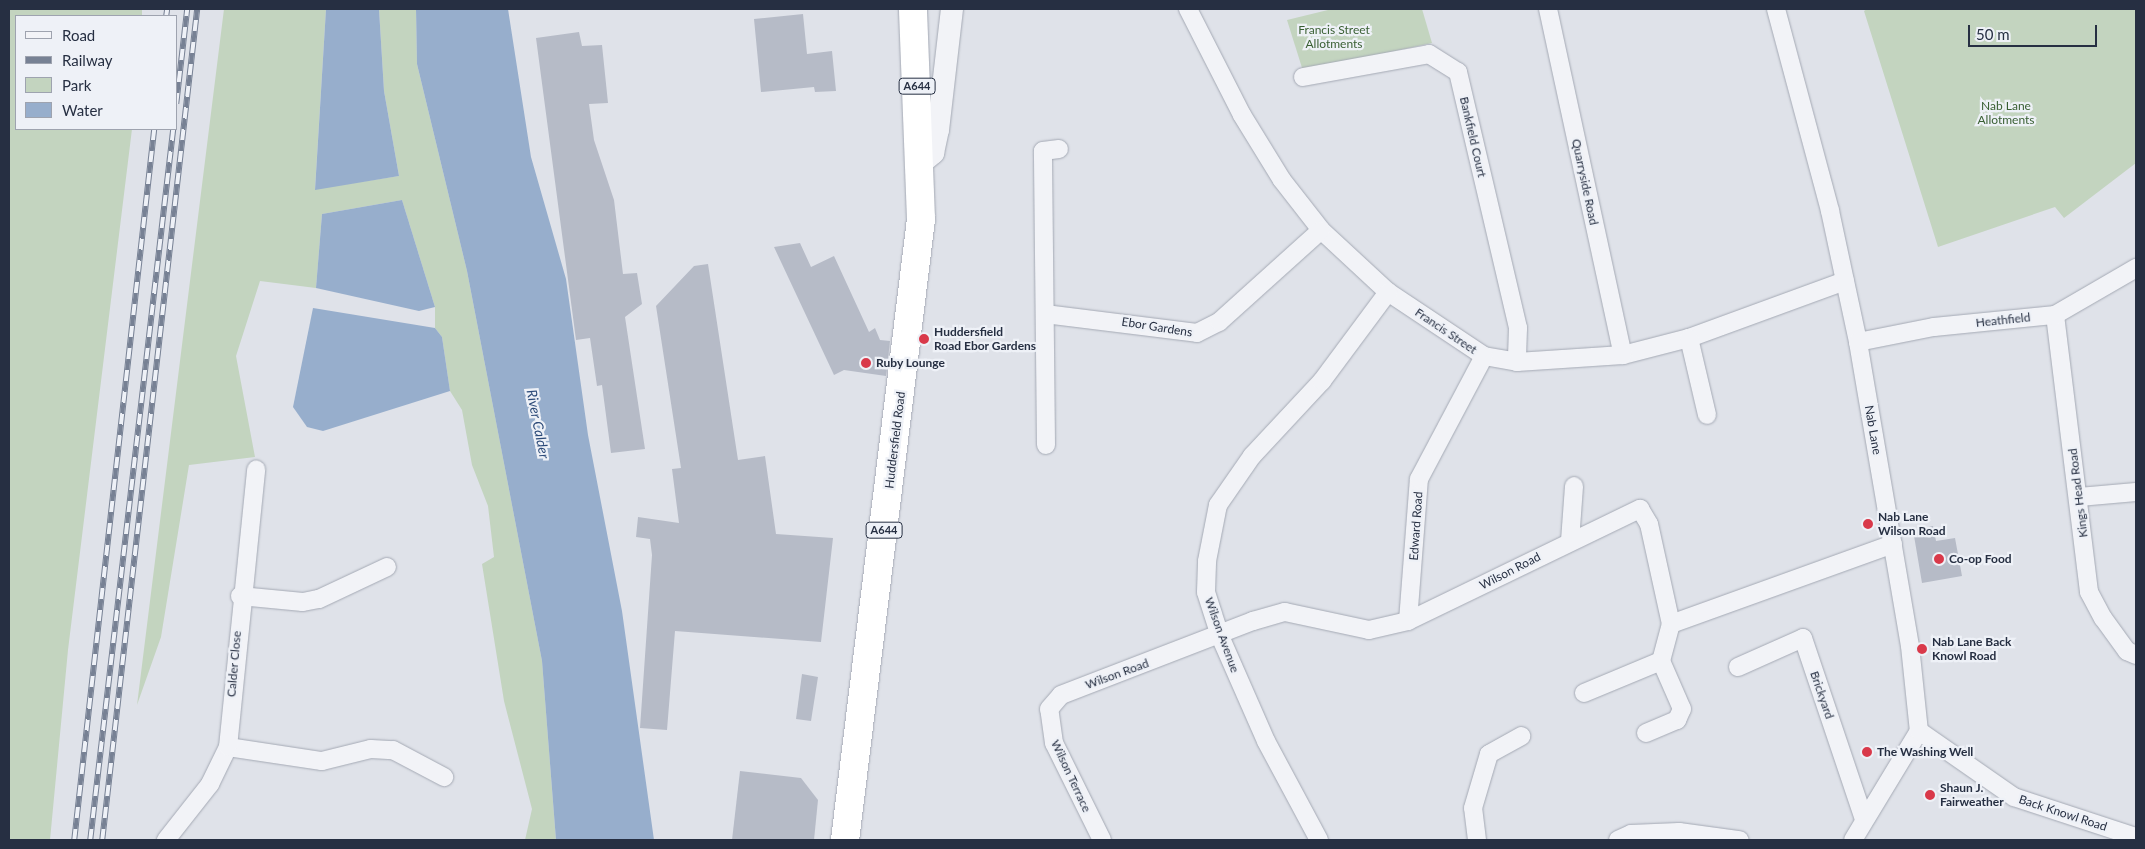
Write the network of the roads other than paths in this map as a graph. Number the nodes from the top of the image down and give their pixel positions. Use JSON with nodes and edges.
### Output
{"nodes":[{"id":1,"x":913,"y":9,"type":"edge"},
{"id":2,"x":952,"y":9,"type":"edge"},
{"id":3,"x":1188,"y":9,"type":"edge"},
{"id":4,"x":1548,"y":9,"type":"edge"},
{"id":5,"x":1776,"y":9,"type":"edge"},
{"id":6,"x":1303,"y":77,"type":"dead end"},
{"id":7,"x":1059,"y":149,"type":"dead end"},
{"id":8,"x":921,"y":163,"type":"junction"},
{"id":9,"x":1321,"y":230,"type":"junction"},
{"id":10,"x":2136,"y":268,"type":"edge"},
{"id":11,"x":1845,"y":281,"type":"junction"},
{"id":12,"x":1388,"y":292,"type":"junction"},
{"id":13,"x":1045,"y":314,"type":"junction"},
{"id":14,"x":2055,"y":315,"type":"junction"},
{"id":15,"x":1689,"y":338,"type":"junction"},
{"id":16,"x":1858,"y":342,"type":"junction"},
{"id":17,"x":1623,"y":355,"type":"junction"},
{"id":18,"x":1484,"y":356,"type":"junction"},
{"id":19,"x":1517,"y":362,"type":"junction"},
{"id":20,"x":1707,"y":415,"type":"dead end"},
{"id":21,"x":1046,"y":445,"type":"dead end"},
{"id":22,"x":256,"y":469,"type":"dead end"},
{"id":23,"x":1574,"y":486,"type":"dead end"},
{"id":24,"x":2136,"y":492,"type":"edge"},
{"id":25,"x":2079,"y":497,"type":"junction"},
{"id":26,"x":1570,"y":541,"type":"junction"},
{"id":27,"x":1893,"y":544,"type":"junction"},
{"id":28,"x":387,"y":567,"type":"dead end"},
{"id":29,"x":240,"y":596,"type":"junction"},
{"id":30,"x":1408,"y":621,"type":"junction"},
{"id":31,"x":1671,"y":624,"type":"junction"},
{"id":32,"x":1220,"y":636,"type":"junction"},
{"id":33,"x":2136,"y":655,"type":"edge"},
{"id":34,"x":1661,"y":661,"type":"junction"},
{"id":35,"x":1738,"y":667,"type":"dead end"},
{"id":36,"x":1584,"y":693,"type":"dead end"},
{"id":37,"x":1048,"y":709,"type":"joint"},
{"id":38,"x":1919,"y":731,"type":"junction"},
{"id":39,"x":1646,"y":733,"type":"dead end"},
{"id":40,"x":1521,"y":736,"type":"dead end"},
{"id":41,"x":228,"y":747,"type":"junction"},
{"id":42,"x":444,"y":777,"type":"dead end"},
{"id":43,"x":1864,"y":819,"type":"junction"},
{"id":44,"x":2136,"y":837,"type":"edge"},
{"id":45,"x":166,"y":840,"type":"edge"},
{"id":46,"x":844,"y":840,"type":"edge"},
{"id":47,"x":1102,"y":840,"type":"edge"},
{"id":48,"x":1319,"y":840,"type":"edge"},
{"id":49,"x":1477,"y":840,"type":"edge"},
{"id":50,"x":1618,"y":840,"type":"edge"},
{"id":51,"x":1739,"y":840,"type":"edge"},
{"id":52,"x":1853,"y":840,"type":"edge"}],
"edges":[{"from":1,"to":8,"type":"highway","name":"Huddersfield Road","number":"A644"},
{"from":2,"to":8,"type":"street"},
{"from":3,"to":9,"type":"street","name":"Francis Street"},
{"from":4,"to":17,"type":"street","name":"Quarryside Road"},
{"from":5,"to":11,"type":"street","name":"Nab Lane"},
{"from":6,"to":19,"type":"street","name":"Bankfield Court"},
{"from":7,"to":13,"type":"street"},
{"from":8,"to":46,"type":"highway","name":"Huddersfield Road","number":"A644"},
{"from":9,"to":12,"type":"street","name":"Francis Street"},
{"from":9,"to":13,"type":"street","name":"Ebor Gardens"},
{"from":10,"to":14,"type":"street","name":"Heathfield"},
{"from":11,"to":15,"type":"street","name":"Francis Street"},
{"from":11,"to":16,"type":"street","name":"Nab Lane"},
{"from":12,"to":18,"type":"street","name":"Francis Street"},
{"from":12,"to":32,"type":"street","name":"Wilson Avenue"},
{"from":13,"to":21,"type":"street"},
{"from":14,"to":16,"type":"street","name":"Heathfield"},
{"from":14,"to":25,"type":"street","name":"Kings Head Road"},
{"from":15,"to":17,"type":"street","name":"Francis Street"},
{"from":15,"to":20,"type":"street"},
{"from":16,"to":27,"type":"street","name":"Nab Lane"},
{"from":17,"to":19,"type":"street","name":"Francis Street"},
{"from":18,"to":19,"type":"street","name":"Francis Street"},
{"from":18,"to":30,"type":"street","name":"Edward Road"},
{"from":22,"to":29,"type":"street","name":"Calder Close"},
{"from":23,"to":26,"type":"street"},
{"from":24,"to":25,"type":"street"},
{"from":25,"to":33,"type":"street","name":"Kings Head Road"},
{"from":26,"to":30,"type":"street","name":"Wilson Road"},
{"from":26,"to":31,"type":"street","name":"Wilson Road"},
{"from":27,"to":31,"type":"street"},
{"from":27,"to":38,"type":"street","name":"Nab Lane"},
{"from":28,"to":29,"type":"street"},
{"from":29,"to":41,"type":"street","name":"Calder Close"},
{"from":30,"to":32,"type":"street","name":"Wilson Road"},
{"from":31,"to":34,"type":"street"},
{"from":32,"to":37,"type":"street","name":"Wilson Road"},
{"from":32,"to":48,"type":"street","name":"Wilson Avenue"},
{"from":34,"to":36,"type":"street"},
{"from":34,"to":39,"type":"street"},
{"from":35,"to":43,"type":"street","name":"Brickyard"},
{"from":37,"to":47,"type":"street","name":"Wilson Terrace"},
{"from":38,"to":43,"type":"street"},
{"from":38,"to":44,"type":"street","name":"Back Knowl Road"},
{"from":40,"to":49,"type":"street"},
{"from":41,"to":42,"type":"street"},
{"from":41,"to":45,"type":"street","name":"Calder Close"},
{"from":43,"to":52,"type":"street"},
{"from":50,"to":51,"type":"street"}]}
